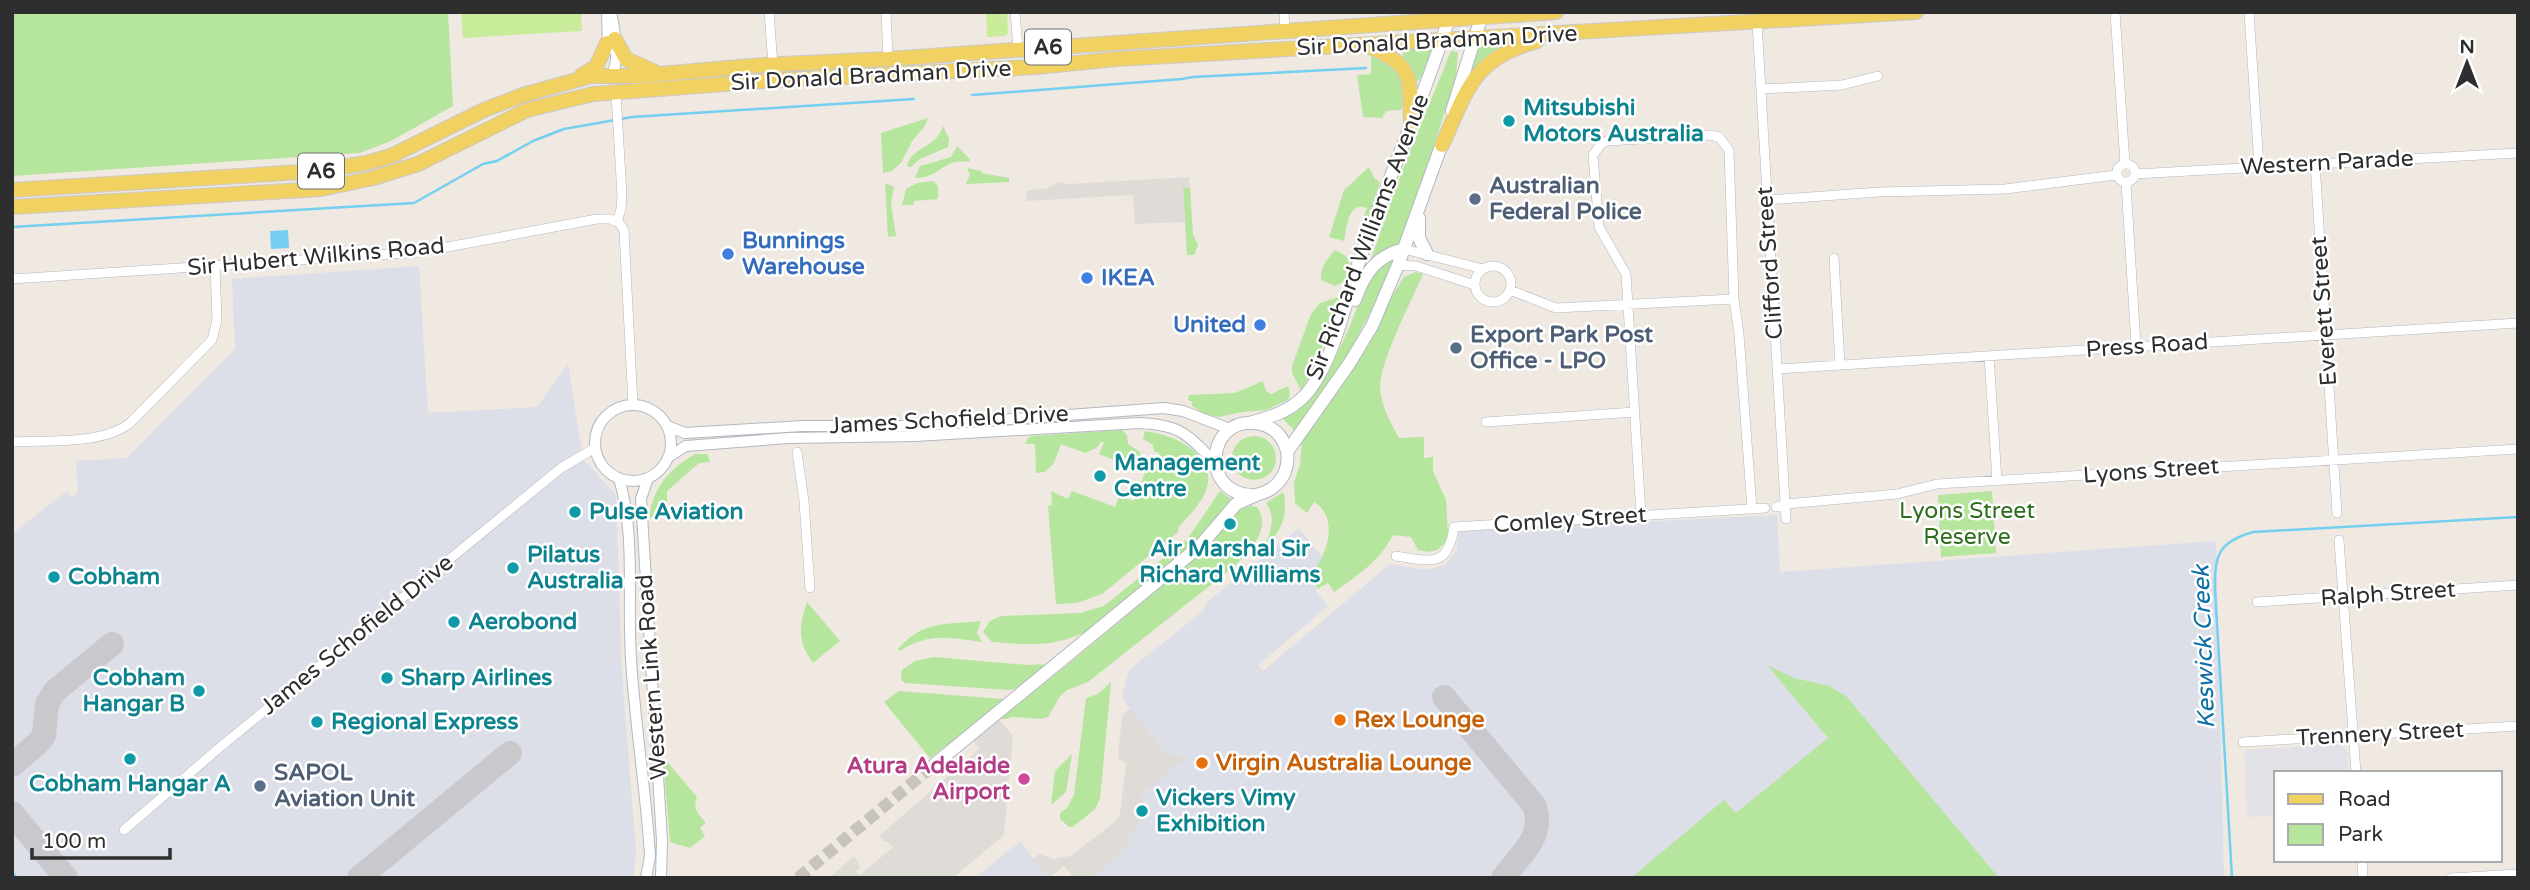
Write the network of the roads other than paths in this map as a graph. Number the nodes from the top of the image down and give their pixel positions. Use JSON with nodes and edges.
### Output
{"nodes":[{"id":1,"x":609,"y":12,"type":"edge"},
{"id":2,"x":769,"y":12,"type":"edge"},
{"id":3,"x":886,"y":12,"type":"edge"},
{"id":4,"x":1015,"y":12,"type":"edge"},
{"id":5,"x":1284,"y":12,"type":"edge"},
{"id":6,"x":1424,"y":12,"type":"edge"},
{"id":7,"x":1556,"y":12,"type":"edge"},
{"id":8,"x":1916,"y":12,"type":"edge"},
{"id":9,"x":2115,"y":12,"type":"edge"},
{"id":10,"x":2249,"y":12,"type":"edge"},
{"id":11,"x":1482,"y":15,"type":"edge"},
{"id":12,"x":1450,"y":16,"type":"edge"},
{"id":13,"x":1757,"y":22,"type":"junction"},
{"id":14,"x":1350,"y":26,"type":"junction"},
{"id":15,"x":1285,"y":32,"type":"junction"},
{"id":16,"x":1576,"y":33,"type":"junction"},
{"id":17,"x":1473,"y":39,"type":"junction"},
{"id":18,"x":611,"y":41,"type":"junction"},
{"id":19,"x":1442,"y":41,"type":"junction"},
{"id":20,"x":1367,"y":45,"type":"junction"},
{"id":21,"x":1018,"y":48,"type":"junction"},
{"id":22,"x":888,"y":59,"type":"junction"},
{"id":23,"x":1117,"y":59,"type":"junction"},
{"id":24,"x":773,"y":65,"type":"junction"},
{"id":25,"x":659,"y":74,"type":"junction"},
{"id":26,"x":612,"y":75,"type":"junction"},
{"id":27,"x":1878,"y":76,"type":"dead end"},
{"id":28,"x":568,"y":81,"type":"junction"},
{"id":29,"x":1761,"y":89,"type":"junction"},
{"id":30,"x":649,"y":91,"type":"junction"},
{"id":31,"x":616,"y":93,"type":"junction"},
{"id":32,"x":593,"y":94,"type":"junction"},
{"id":33,"x":1411,"y":122,"type":"junction"},
{"id":34,"x":1442,"y":145,"type":"junction"},
{"id":35,"x":2518,"y":153,"type":"edge"},
{"id":36,"x":2315,"y":163,"type":"junction"},
{"id":37,"x":2125,"y":164,"type":"junction"},
{"id":38,"x":2259,"y":166,"type":"junction"},
{"id":39,"x":2135,"y":174,"type":"junction"},
{"id":40,"x":2116,"y":175,"type":"junction"},
{"id":41,"x":2126,"y":183,"type":"junction"},
{"id":42,"x":12,"y":190,"type":"edge"},
{"id":43,"x":1421,"y":201,"type":"junction"},
{"id":44,"x":1766,"y":201,"type":"junction"},
{"id":45,"x":12,"y":207,"type":"edge"},
{"id":46,"x":617,"y":222,"type":"junction"},
{"id":47,"x":1404,"y":249,"type":"junction"},
{"id":48,"x":1427,"y":254,"type":"junction"},
{"id":49,"x":1834,"y":258,"type":"dead end"},
{"id":50,"x":1398,"y":265,"type":"junction"},
{"id":51,"x":215,"y":266,"type":"junction"},
{"id":52,"x":1483,"y":269,"type":"junction"},
{"id":53,"x":12,"y":279,"type":"edge"},
{"id":54,"x":1475,"y":285,"type":"junction"},
{"id":55,"x":1510,"y":290,"type":"junction"},
{"id":56,"x":1734,"y":299,"type":"junction"},
{"id":57,"x":1628,"y":305,"type":"junction"},
{"id":58,"x":2518,"y":323,"type":"edge"},
{"id":59,"x":2325,"y":335,"type":"junction"},
{"id":60,"x":2136,"y":346,"type":"junction"},
{"id":61,"x":1332,"y":347,"type":"junction"},
{"id":62,"x":1989,"y":356,"type":"junction"},
{"id":63,"x":1840,"y":365,"type":"junction"},
{"id":64,"x":1777,"y":369,"type":"junction"},
{"id":65,"x":633,"y":405,"type":"junction"},
{"id":66,"x":1635,"y":412,"type":"junction"},
{"id":67,"x":1252,"y":422,"type":"junction"},
{"id":68,"x":1486,"y":422,"type":"dead end"},
{"id":69,"x":667,"y":425,"type":"junction"},
{"id":70,"x":1230,"y":429,"type":"junction"},
{"id":71,"x":789,"y":438,"type":"junction"},
{"id":72,"x":804,"y":438,"type":"junction"},
{"id":73,"x":12,"y":442,"type":"edge"},
{"id":74,"x":595,"y":448,"type":"junction"},
{"id":75,"x":2518,"y":449,"type":"edge"},
{"id":76,"x":797,"y":452,"type":"junction"},
{"id":77,"x":1287,"y":453,"type":"junction"},
{"id":78,"x":668,"y":457,"type":"junction"},
{"id":79,"x":2333,"y":459,"type":"junction"},
{"id":80,"x":1215,"y":462,"type":"junction"},
{"id":81,"x":619,"y":478,"type":"junction"},
{"id":82,"x":648,"y":478,"type":"junction"},
{"id":83,"x":1997,"y":481,"type":"junction"},
{"id":84,"x":1258,"y":494,"type":"junction"},
{"id":85,"x":1781,"y":506,"type":"junction"},
{"id":86,"x":1766,"y":508,"type":"dead end"},
{"id":87,"x":1752,"y":509,"type":"junction"},
{"id":88,"x":2337,"y":513,"type":"dead end"},
{"id":89,"x":1641,"y":515,"type":"junction"},
{"id":90,"x":1786,"y":519,"type":"dead end"},
{"id":91,"x":2339,"y":540,"type":"dead end"},
{"id":92,"x":1396,"y":556,"type":"dead end"},
{"id":93,"x":2518,"y":585,"type":"edge"},
{"id":94,"x":810,"y":588,"type":"dead end"},
{"id":95,"x":2343,"y":597,"type":"junction"},
{"id":96,"x":2258,"y":603,"type":"dead end"},
{"id":97,"x":2518,"y":726,"type":"edge"},
{"id":98,"x":2354,"y":735,"type":"junction"},
{"id":99,"x":2243,"y":742,"type":"dead end"},
{"id":100,"x":935,"y":764,"type":"tunnel mouth"},
{"id":101,"x":2356,"y":771,"type":"edge"},
{"id":102,"x":124,"y":830,"type":"dead end"},
{"id":103,"x":2518,"y":874,"type":"edge"},
{"id":104,"x":646,"y":878,"type":"edge"},
{"id":105,"x":661,"y":878,"type":"edge"},
{"id":106,"x":2451,"y":878,"type":"edge"}],
"edges":[{"from":1,"to":18,"type":"street"},
{"from":2,"to":24,"type":"street"},
{"from":3,"to":22,"type":"street"},
{"from":4,"to":21,"type":"street"},
{"from":5,"to":15,"type":"street"},
{"from":6,"to":14,"type":"main road"},
{"from":7,"to":11,"type":"main road","name":"Sir Donald Bradman Drive","number":"A6"},
{"from":8,"to":13,"type":"main road","name":"Sir Donald Bradman Drive","number":"A6"},
{"from":9,"to":37,"type":"street"},
{"from":10,"to":38,"type":"street"},
{"from":11,"to":12,"type":"main road","name":"Sir Donald Bradman Drive","number":"A6"},
{"from":11,"to":17,"type":"main road","name":"Sir Richard Williams Avenue"},
{"from":12,"to":14,"type":"main road","name":"Sir Donald Bradman Drive","number":"A6"},
{"from":12,"to":19,"type":"main road","name":"Sir Richard Williams Avenue"},
{"from":13,"to":16,"type":"main road","name":"Sir Donald Bradman Drive","number":"A6"},
{"from":13,"to":29,"type":"street","name":"Clifford Street"},
{"from":14,"to":15,"type":"main road","name":"Sir Donald Bradman Drive","number":"A6"},
{"from":15,"to":21,"type":"main road","name":"Sir Donald Bradman Drive","number":"A6"},
{"from":16,"to":17,"type":"main road","name":"Sir Donald Bradman Drive","number":"A6"},
{"from":16,"to":34,"type":"main road"},
{"from":17,"to":19,"type":"main road","name":"Sir Donald Bradman Drive","number":"A6"},
{"from":17,"to":34,"type":"main road","name":"Sir Richard Williams Avenue"},
{"from":18,"to":25,"type":"main road"},
{"from":18,"to":26,"type":"street"},
{"from":18,"to":28,"type":"main road"},
{"from":19,"to":20,"type":"main road","name":"Sir Donald Bradman Drive","number":"A6"},
{"from":19,"to":33,"type":"main road","name":"Sir Richard Williams Avenue"},
{"from":20,"to":23,"type":"main road","name":"Sir Donald Bradman Drive","number":"A6"},
{"from":20,"to":33,"type":"main road"},
{"from":21,"to":22,"type":"main road","name":"Sir Donald Bradman Drive","number":"A6"},
{"from":21,"to":23,"type":"main road"},
{"from":22,"to":24,"type":"main road","name":"Sir Donald Bradman Drive","number":"A6"},
{"from":23,"to":30,"type":"main road","name":"Sir Donald Bradman Drive","number":"A6"},
{"from":24,"to":25,"type":"main road","name":"Sir Donald Bradman Drive","number":"A6"},
{"from":25,"to":26,"type":"main road","name":"Sir Donald Bradman Drive","number":"A6"},
{"from":26,"to":28,"type":"main road","name":"Sir Donald Bradman Drive","number":"A6"},
{"from":26,"to":30,"type":"main road"},
{"from":26,"to":32,"type":"main road"},
{"from":27,"to":29,"type":"street"},
{"from":28,"to":42,"type":"main road","name":"Sir Donald Bradman Drive","number":"A6"},
{"from":29,"to":44,"type":"street","name":"Clifford Street"},
{"from":30,"to":31,"type":"main road","name":"Sir Donald Bradman Drive","number":"A6"},
{"from":31,"to":32,"type":"main road","name":"Sir Donald Bradman Drive","number":"A6"},
{"from":31,"to":46,"type":"street"},
{"from":32,"to":45,"type":"main road","name":"Sir Donald Bradman Drive","number":"A6"},
{"from":33,"to":61,"type":"main road","name":"Sir Richard Williams Avenue"},
{"from":34,"to":43,"type":"main road","name":"Sir Richard Williams Avenue"},
{"from":35,"to":36,"type":"street","name":"Western Parade"},
{"from":36,"to":38,"type":"street","name":"Western Parade"},
{"from":36,"to":59,"type":"street","name":"Everett Street"},
{"from":37,"to":39,"type":"street"},
{"from":37,"to":40,"type":"street"},
{"from":38,"to":39,"type":"street","name":"Western Parade"},
{"from":39,"to":41,"type":"street"},
{"from":40,"to":41,"type":"street"},
{"from":40,"to":44,"type":"street"},
{"from":41,"to":60,"type":"street"},
{"from":43,"to":47,"type":"main road","name":"Sir Richard Williams Avenue"},
{"from":43,"to":48,"type":"main road"},
{"from":44,"to":64,"type":"street","name":"Clifford Street"},
{"from":46,"to":51,"type":"street","name":"Sir Hubert Wilkins Road"},
{"from":46,"to":65,"type":"street"},
{"from":47,"to":48,"type":"street"},
{"from":47,"to":50,"type":"main road","name":"Sir Richard Williams Avenue"},
{"from":47,"to":61,"type":"main road"},
{"from":48,"to":52,"type":"street"},
{"from":49,"to":63,"type":"street"},
{"from":50,"to":54,"type":"street"},
{"from":50,"to":77,"type":"main road","name":"Sir Richard Williams Avenue"},
{"from":51,"to":53,"type":"street","name":"Sir Hubert Wilkins Road"},
{"from":51,"to":73,"type":"street"},
{"from":52,"to":54,"type":"street"},
{"from":52,"to":55,"type":"street"},
{"from":54,"to":55,"type":"street"},
{"from":55,"to":57,"type":"street"},
{"from":56,"to":57,"type":"street"},
{"from":56,"to":57,"type":"street"},
{"from":56,"to":87,"type":"street"},
{"from":57,"to":66,"type":"street"},
{"from":58,"to":59,"type":"street","name":"Press Road"},
{"from":59,"to":60,"type":"street","name":"Press Road"},
{"from":59,"to":79,"type":"street","name":"Everett Street"},
{"from":60,"to":62,"type":"street","name":"Press Road"},
{"from":61,"to":67,"type":"main road","name":"Sir Richard Williams Avenue"},
{"from":62,"to":63,"type":"street","name":"Press Road"},
{"from":62,"to":83,"type":"street"},
{"from":63,"to":64,"type":"street","name":"Press Road"},
{"from":64,"to":85,"type":"street","name":"Clifford Street"},
{"from":65,"to":69,"type":"street"},
{"from":65,"to":74,"type":"street"},
{"from":66,"to":68,"type":"street"},
{"from":66,"to":89,"type":"street"},
{"from":67,"to":70,"type":"main road"},
{"from":67,"to":77,"type":"main road"},
{"from":69,"to":70,"type":"street","name":"James Schofield Drive"},
{"from":69,"to":78,"type":"street"},
{"from":70,"to":80,"type":"main road"},
{"from":71,"to":72,"type":"street","name":"James Schofield Drive"},
{"from":71,"to":76,"type":"street"},
{"from":71,"to":78,"type":"street","name":"James Schofield Drive"},
{"from":72,"to":76,"type":"street"},
{"from":72,"to":80,"type":"street","name":"James Schofield Drive"},
{"from":74,"to":81,"type":"street"},
{"from":74,"to":102,"type":"street","name":"James Schofield Drive"},
{"from":75,"to":79,"type":"street","name":"Lyons Street"},
{"from":76,"to":94,"type":"street"},
{"from":77,"to":84,"type":"main road"},
{"from":78,"to":82,"type":"street"},
{"from":79,"to":83,"type":"street","name":"Lyons Street"},
{"from":79,"to":88,"type":"street","name":"Everett Street"},
{"from":80,"to":84,"type":"main road"},
{"from":81,"to":82,"type":"street"},
{"from":81,"to":104,"type":"street","name":"Western Link Road"},
{"from":82,"to":105,"type":"street","name":"Western Link Road"},
{"from":83,"to":85,"type":"street","name":"Lyons Street"},
{"from":84,"to":100,"type":"main road"},
{"from":85,"to":90,"type":"street","name":"Clifford Street"},
{"from":86,"to":87,"type":"street","name":"Comley Street"},
{"from":87,"to":89,"type":"street","name":"Comley Street"},
{"from":89,"to":92,"type":"street","name":"Comley Street"},
{"from":91,"to":95,"type":"street"},
{"from":93,"to":95,"type":"street","name":"Ralph Street"},
{"from":95,"to":96,"type":"street","name":"Ralph Street"},
{"from":95,"to":98,"type":"street"},
{"from":97,"to":98,"type":"street","name":"Trennery Street"},
{"from":98,"to":99,"type":"street","name":"Trennery Street"},
{"from":98,"to":101,"type":"street"},
{"from":103,"to":106,"type":"street"}]}
